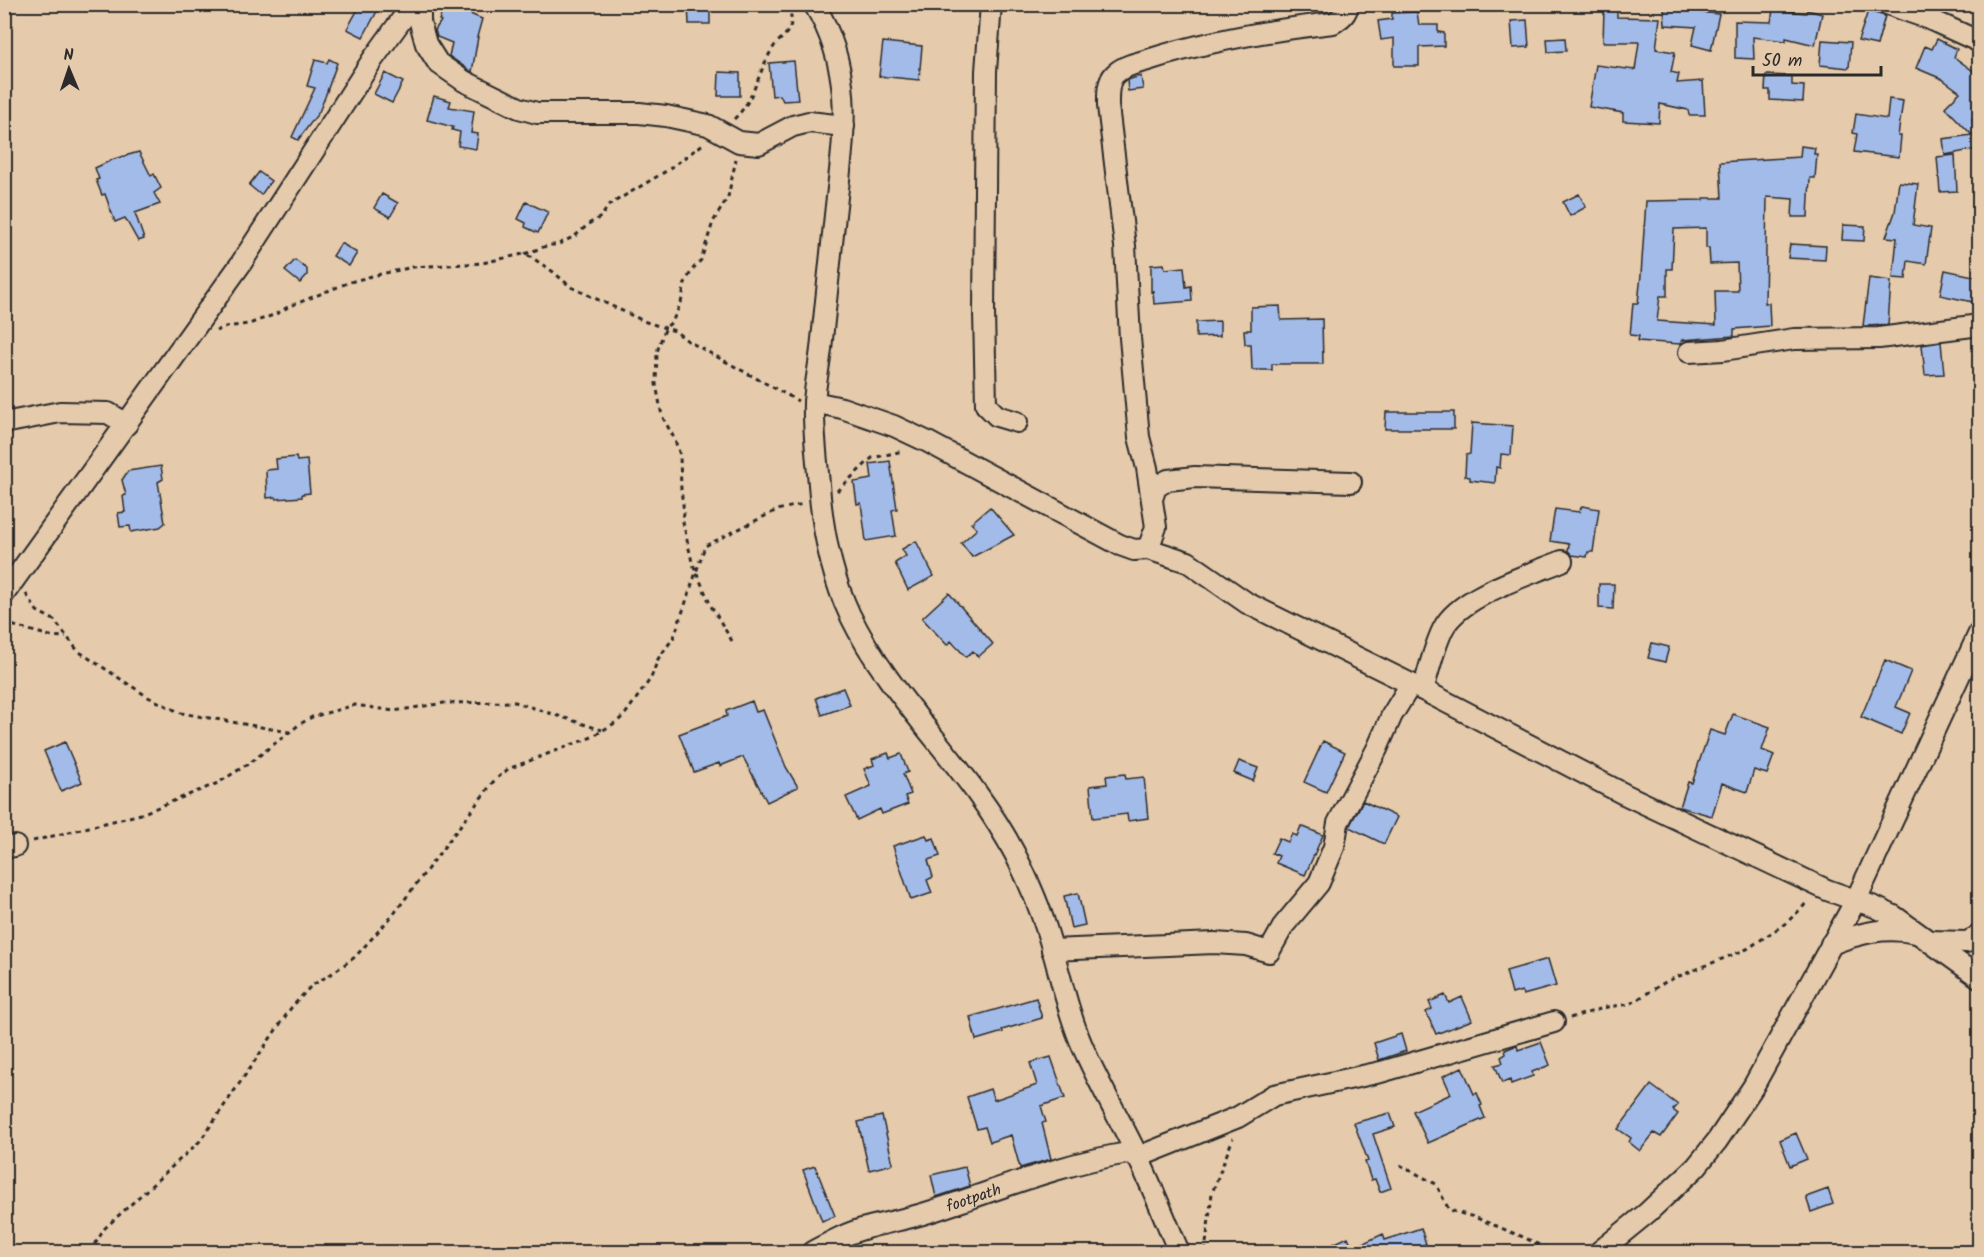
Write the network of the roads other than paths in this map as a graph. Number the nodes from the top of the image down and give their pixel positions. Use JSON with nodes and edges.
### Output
{"nodes":[{"id":1,"x":413,"y":4,"type":"edge"},
{"id":2,"x":420,"y":4,"type":"edge"},
{"id":3,"x":814,"y":4,"type":"edge"},
{"id":4,"x":991,"y":4,"type":"edge"},
{"id":5,"x":1348,"y":4,"type":"edge"},
{"id":6,"x":1887,"y":4,"type":"edge"},
{"id":7,"x":1980,"y":42,"type":"edge"},
{"id":8,"x":844,"y":126,"type":"junction"},
{"id":9,"x":1980,"y":326,"type":"edge"},
{"id":10,"x":1689,"y":352,"type":"dead end"},
{"id":11,"x":814,"y":409,"type":"junction"},
{"id":12,"x":1017,"y":422,"type":"dead end"},
{"id":13,"x":4,"y":423,"type":"edge"},
{"id":14,"x":127,"y":424,"type":"junction"},
{"id":15,"x":1351,"y":482,"type":"dead end"},
{"id":16,"x":1152,"y":499,"type":"junction"},
{"id":17,"x":1148,"y":549,"type":"junction"},
{"id":18,"x":1562,"y":561,"type":"dead end"},
{"id":19,"x":10,"y":586,"type":"edge"},
{"id":20,"x":1980,"y":631,"type":"edge"},
{"id":21,"x":1417,"y":687,"type":"junction"},
{"id":22,"x":1856,"y":900,"type":"junction"},
{"id":23,"x":1980,"y":935,"type":"edge"},
{"id":24,"x":1925,"y":938,"type":"junction"},
{"id":25,"x":1832,"y":944,"type":"junction"},
{"id":26,"x":1052,"y":950,"type":"junction"},
{"id":27,"x":1980,"y":978,"type":"edge"},
{"id":28,"x":1554,"y":1022,"type":"road end"},
{"id":29,"x":1138,"y":1157,"type":"junction"},
{"id":30,"x":812,"y":1252,"type":"edge"},
{"id":31,"x":1179,"y":1252,"type":"edge"},
{"id":32,"x":1599,"y":1252,"type":"edge"}],
"edges":[{"from":1,"to":14,"type":"street"},
{"from":2,"to":8,"type":"street"},
{"from":3,"to":8,"type":"street"},
{"from":4,"to":12,"type":"street"},
{"from":5,"to":16,"type":"street"},
{"from":6,"to":7,"type":"street"},
{"from":8,"to":11,"type":"street"},
{"from":9,"to":10,"type":"street"},
{"from":11,"to":17,"type":"street"},
{"from":11,"to":26,"type":"street"},
{"from":13,"to":14,"type":"street"},
{"from":14,"to":19,"type":"street"},
{"from":15,"to":16,"type":"street"},
{"from":16,"to":17,"type":"street"},
{"from":17,"to":21,"type":"street"},
{"from":18,"to":21,"type":"street"},
{"from":20,"to":22,"type":"street"},
{"from":21,"to":22,"type":"street"},
{"from":21,"to":26,"type":"street"},
{"from":22,"to":24,"type":"street"},
{"from":22,"to":25,"type":"street"},
{"from":23,"to":24,"type":"street"},
{"from":24,"to":25,"type":"street"},
{"from":24,"to":27,"type":"street"},
{"from":25,"to":32,"type":"street"},
{"from":26,"to":29,"type":"street"},
{"from":28,"to":29,"type":"street"},
{"from":29,"to":30,"type":"street","name":"footpath"},
{"from":29,"to":31,"type":"street"}]}
